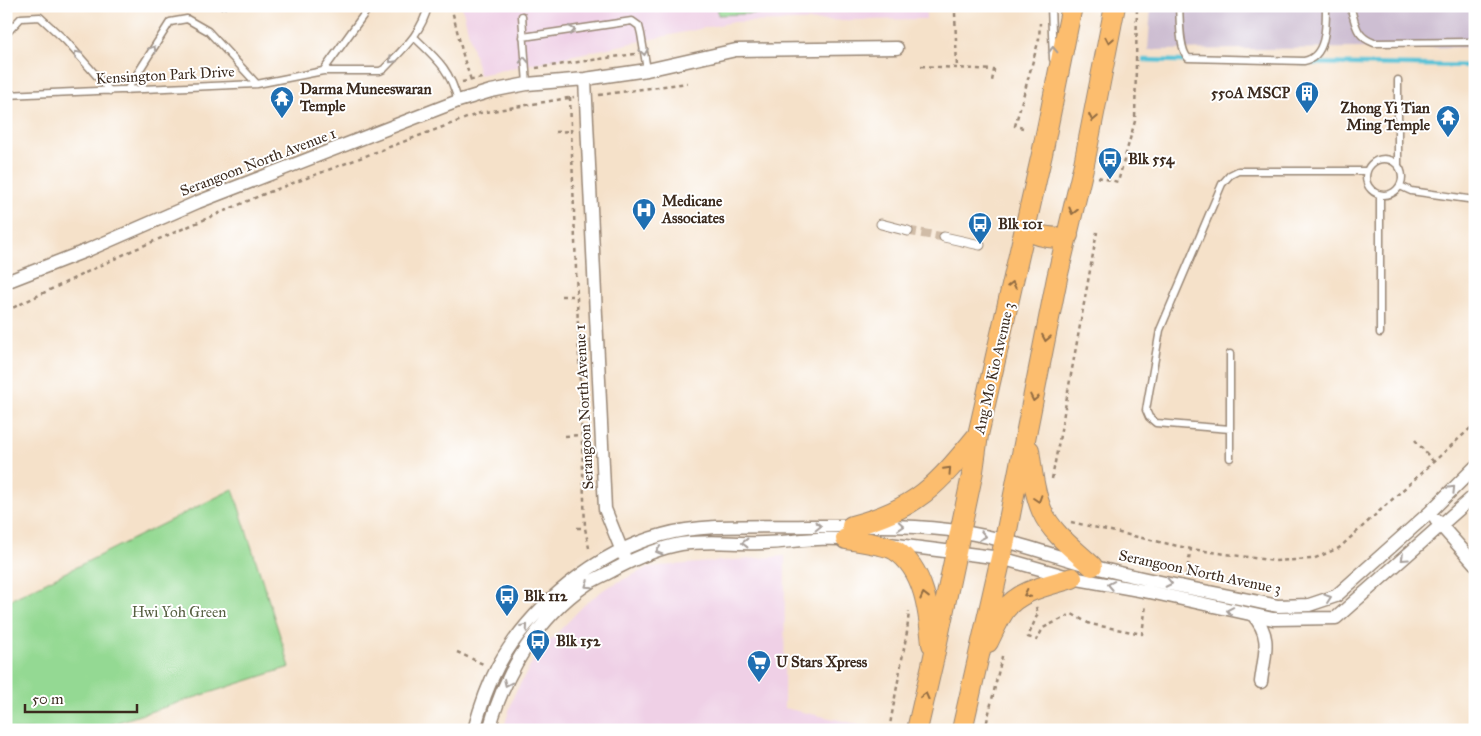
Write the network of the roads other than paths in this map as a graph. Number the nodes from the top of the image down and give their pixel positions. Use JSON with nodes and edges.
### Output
{"nodes":[{"id":1,"x":370,"y":6,"type":"edge"},
{"id":2,"x":428,"y":6,"type":"edge"},
{"id":3,"x":1051,"y":6,"type":"edge"},
{"id":4,"x":1072,"y":6,"type":"edge"},
{"id":5,"x":1115,"y":6,"type":"edge"},
{"id":6,"x":1180,"y":6,"type":"edge"},
{"id":7,"x":1326,"y":6,"type":"edge"},
{"id":8,"x":1350,"y":6,"type":"edge"},
{"id":9,"x":522,"y":16,"type":"dead end"},
{"id":10,"x":6,"y":34,"type":"edge"},
{"id":11,"x":523,"y":37,"type":"junction"},
{"id":12,"x":414,"y":38,"type":"junction"},
{"id":13,"x":1475,"y":42,"type":"edge"},
{"id":14,"x":897,"y":48,"type":"dead end"},
{"id":15,"x":647,"y":70,"type":"junction"},
{"id":16,"x":324,"y":71,"type":"junction"},
{"id":17,"x":585,"y":79,"type":"junction"},
{"id":18,"x":1398,"y":80,"type":"dead end"},
{"id":19,"x":257,"y":84,"type":"junction"},
{"id":20,"x":527,"y":84,"type":"junction"},
{"id":21,"x":127,"y":90,"type":"junction"},
{"id":22,"x":110,"y":91,"type":"junction"},
{"id":23,"x":1054,"y":93,"type":"junction"},
{"id":24,"x":6,"y":95,"type":"edge"},
{"id":25,"x":458,"y":101,"type":"junction"},
{"id":26,"x":1398,"y":164,"type":"junction"},
{"id":27,"x":1367,"y":171,"type":"junction"},
{"id":28,"x":1400,"y":186,"type":"junction"},
{"id":29,"x":1380,"y":195,"type":"junction"},
{"id":30,"x":1475,"y":200,"type":"edge"},
{"id":31,"x":1026,"y":222,"type":"junction"},
{"id":32,"x":881,"y":224,"type":"dead end"},
{"id":33,"x":908,"y":231,"type":"tunnel mouth"},
{"id":34,"x":1068,"y":235,"type":"junction"},
{"id":35,"x":944,"y":237,"type":"tunnel mouth"},
{"id":36,"x":980,"y":245,"type":"dead end"},
{"id":37,"x":6,"y":282,"type":"edge"},
{"id":38,"x":1380,"y":334,"type":"dead end"},
{"id":39,"x":1230,"y":354,"type":"dead end"},
{"id":40,"x":1230,"y":428,"type":"junction"},
{"id":41,"x":1027,"y":433,"type":"junction"},
{"id":42,"x":978,"y":435,"type":"junction"},
{"id":43,"x":1230,"y":458,"type":"dead end"},
{"id":44,"x":1475,"y":467,"type":"edge"},
{"id":45,"x":1475,"y":495,"type":"edge"},
{"id":46,"x":1430,"y":512,"type":"junction"},
{"id":47,"x":1441,"y":526,"type":"junction"},
{"id":48,"x":960,"y":532,"type":"junction"},
{"id":49,"x":849,"y":533,"type":"junction"},
{"id":50,"x":1003,"y":549,"type":"junction"},
{"id":51,"x":622,"y":550,"type":"junction"},
{"id":52,"x":956,"y":552,"type":"junction"},
{"id":53,"x":627,"y":563,"type":"junction"},
{"id":54,"x":1475,"y":564,"type":"edge"},
{"id":55,"x":1092,"y":566,"type":"junction"},
{"id":56,"x":1072,"y":578,"type":"junction"},
{"id":57,"x":1253,"y":615,"type":"junction"},
{"id":58,"x":934,"y":661,"type":"junction"},
{"id":59,"x":975,"y":666,"type":"junction"},
{"id":60,"x":1261,"y":682,"type":"dead end"},
{"id":61,"x":474,"y":730,"type":"edge"},
{"id":62,"x":489,"y":730,"type":"edge"},
{"id":63,"x":917,"y":730,"type":"edge"},
{"id":64,"x":962,"y":730,"type":"edge"}],
"edges":[{"from":1,"to":16,"type":"lane"},
{"from":2,"to":12,"type":"lane","name":"Kensington Park Drive"},
{"from":23,"to":3,"type":"lane","one_way":true},
{"from":4,"to":23,"type":"highway","name":"Ang Mo Kio Avenue 3"},
{"from":5,"to":34,"type":"highway","one_way":true},
{"from":6,"to":7,"type":"lane"},
{"from":8,"to":13,"type":"lane"},
{"from":9,"to":11,"type":"lane"},
{"from":22,"to":10,"type":"lane","one_way":true},
{"from":11,"to":15,"type":"lane","one_way":true},
{"from":20,"to":11,"type":"lane","one_way":true},
{"from":12,"to":16,"type":"lane","name":"Kensington Park Drive","one_way":true},
{"from":12,"to":25,"type":"lane"},
{"from":14,"to":15,"type":"street","name":"Serangoon North Avenue 1"},
{"from":15,"to":17,"type":"street","name":"Serangoon North Avenue 1"},
{"from":16,"to":19,"type":"lane","name":"Kensington Park Drive"},
{"from":17,"to":20,"type":"street","name":"Serangoon North Avenue 1"},
{"from":17,"to":51,"type":"street","name":"Serangoon North Avenue 1"},
{"from":18,"to":26,"type":"lane"},
{"from":19,"to":21,"type":"lane","name":"Kensington Park Drive"},
{"from":21,"to":19,"type":"lane","one_way":true},
{"from":20,"to":25,"type":"street","name":"Serangoon North Avenue 1"},
{"from":21,"to":22,"type":"lane","name":"Kensington Park Drive"},
{"from":22,"to":24,"type":"lane","name":"Kensington Park Drive"},
{"from":23,"to":31,"type":"highway","name":"Ang Mo Kio Avenue 3"},
{"from":25,"to":37,"type":"street","name":"Serangoon North Avenue 1"},
{"from":26,"to":27,"type":"lane"},
{"from":26,"to":28,"type":"lane"},
{"from":27,"to":29,"type":"lane"},
{"from":27,"to":40,"type":"lane"},
{"from":28,"to":29,"type":"lane"},
{"from":28,"to":30,"type":"lane"},
{"from":29,"to":38,"type":"lane"},
{"from":31,"to":34,"type":"highway"},
{"from":42,"to":31,"type":"highway","name":"Ang Mo Kio Avenue 3","one_way":true},
{"from":32,"to":33,"type":"street"},
{"from":34,"to":41,"type":"highway","one_way":true},
{"from":35,"to":36,"type":"street"},
{"from":39,"to":40,"type":"lane"},
{"from":40,"to":43,"type":"lane"},
{"from":41,"to":50,"type":"highway"},
{"from":41,"to":55,"type":"highway","one_way":true},
{"from":42,"to":48,"type":"highway","name":"Ang Mo Kio Avenue 3"},
{"from":49,"to":42,"type":"highway","one_way":true},
{"from":46,"to":44,"type":"street","name":"Serangoon North Avenue 3","one_way":true},
{"from":45,"to":47,"type":"street","name":"Serangoon North Avenue 3"},
{"from":46,"to":47,"type":"street"},
{"from":55,"to":46,"type":"street","name":"Serangoon North Avenue 3","one_way":true},
{"from":47,"to":54,"type":"street"},
{"from":47,"to":57,"type":"street","name":"Serangoon North Avenue 3","one_way":true},
{"from":49,"to":48,"type":"street","one_way":true},
{"from":48,"to":50,"type":"street","name":"Serangoon North Avenue 3","one_way":true},
{"from":48,"to":52,"type":"highway","name":"Ang Mo Kio Avenue 3"},
{"from":51,"to":49,"type":"street","one_way":true},
{"from":49,"to":52,"type":"street"},
{"from":49,"to":53,"type":"street","one_way":true},
{"from":58,"to":49,"type":"highway","one_way":true},
{"from":50,"to":52,"type":"street","name":"Serangoon North Avenue 3"},
{"from":50,"to":55,"type":"street","name":"Serangoon North Avenue 3"},
{"from":50,"to":56,"type":"street","name":"Serangoon North Avenue 3"},
{"from":50,"to":59,"type":"highway"},
{"from":51,"to":53,"type":"street","name":"Serangoon North Avenue 1"},
{"from":61,"to":51,"type":"street","one_way":true},
{"from":52,"to":58,"type":"highway","name":"Ang Mo Kio Avenue 3"},
{"from":53,"to":62,"type":"street","one_way":true},
{"from":57,"to":56,"type":"street","name":"Serangoon North Avenue 3","one_way":true},
{"from":56,"to":59,"type":"highway","one_way":true},
{"from":57,"to":60,"type":"street"},
{"from":63,"to":58,"type":"highway","name":"Ang Mo Kio Avenue 3","one_way":true},
{"from":59,"to":64,"type":"highway"}]}
